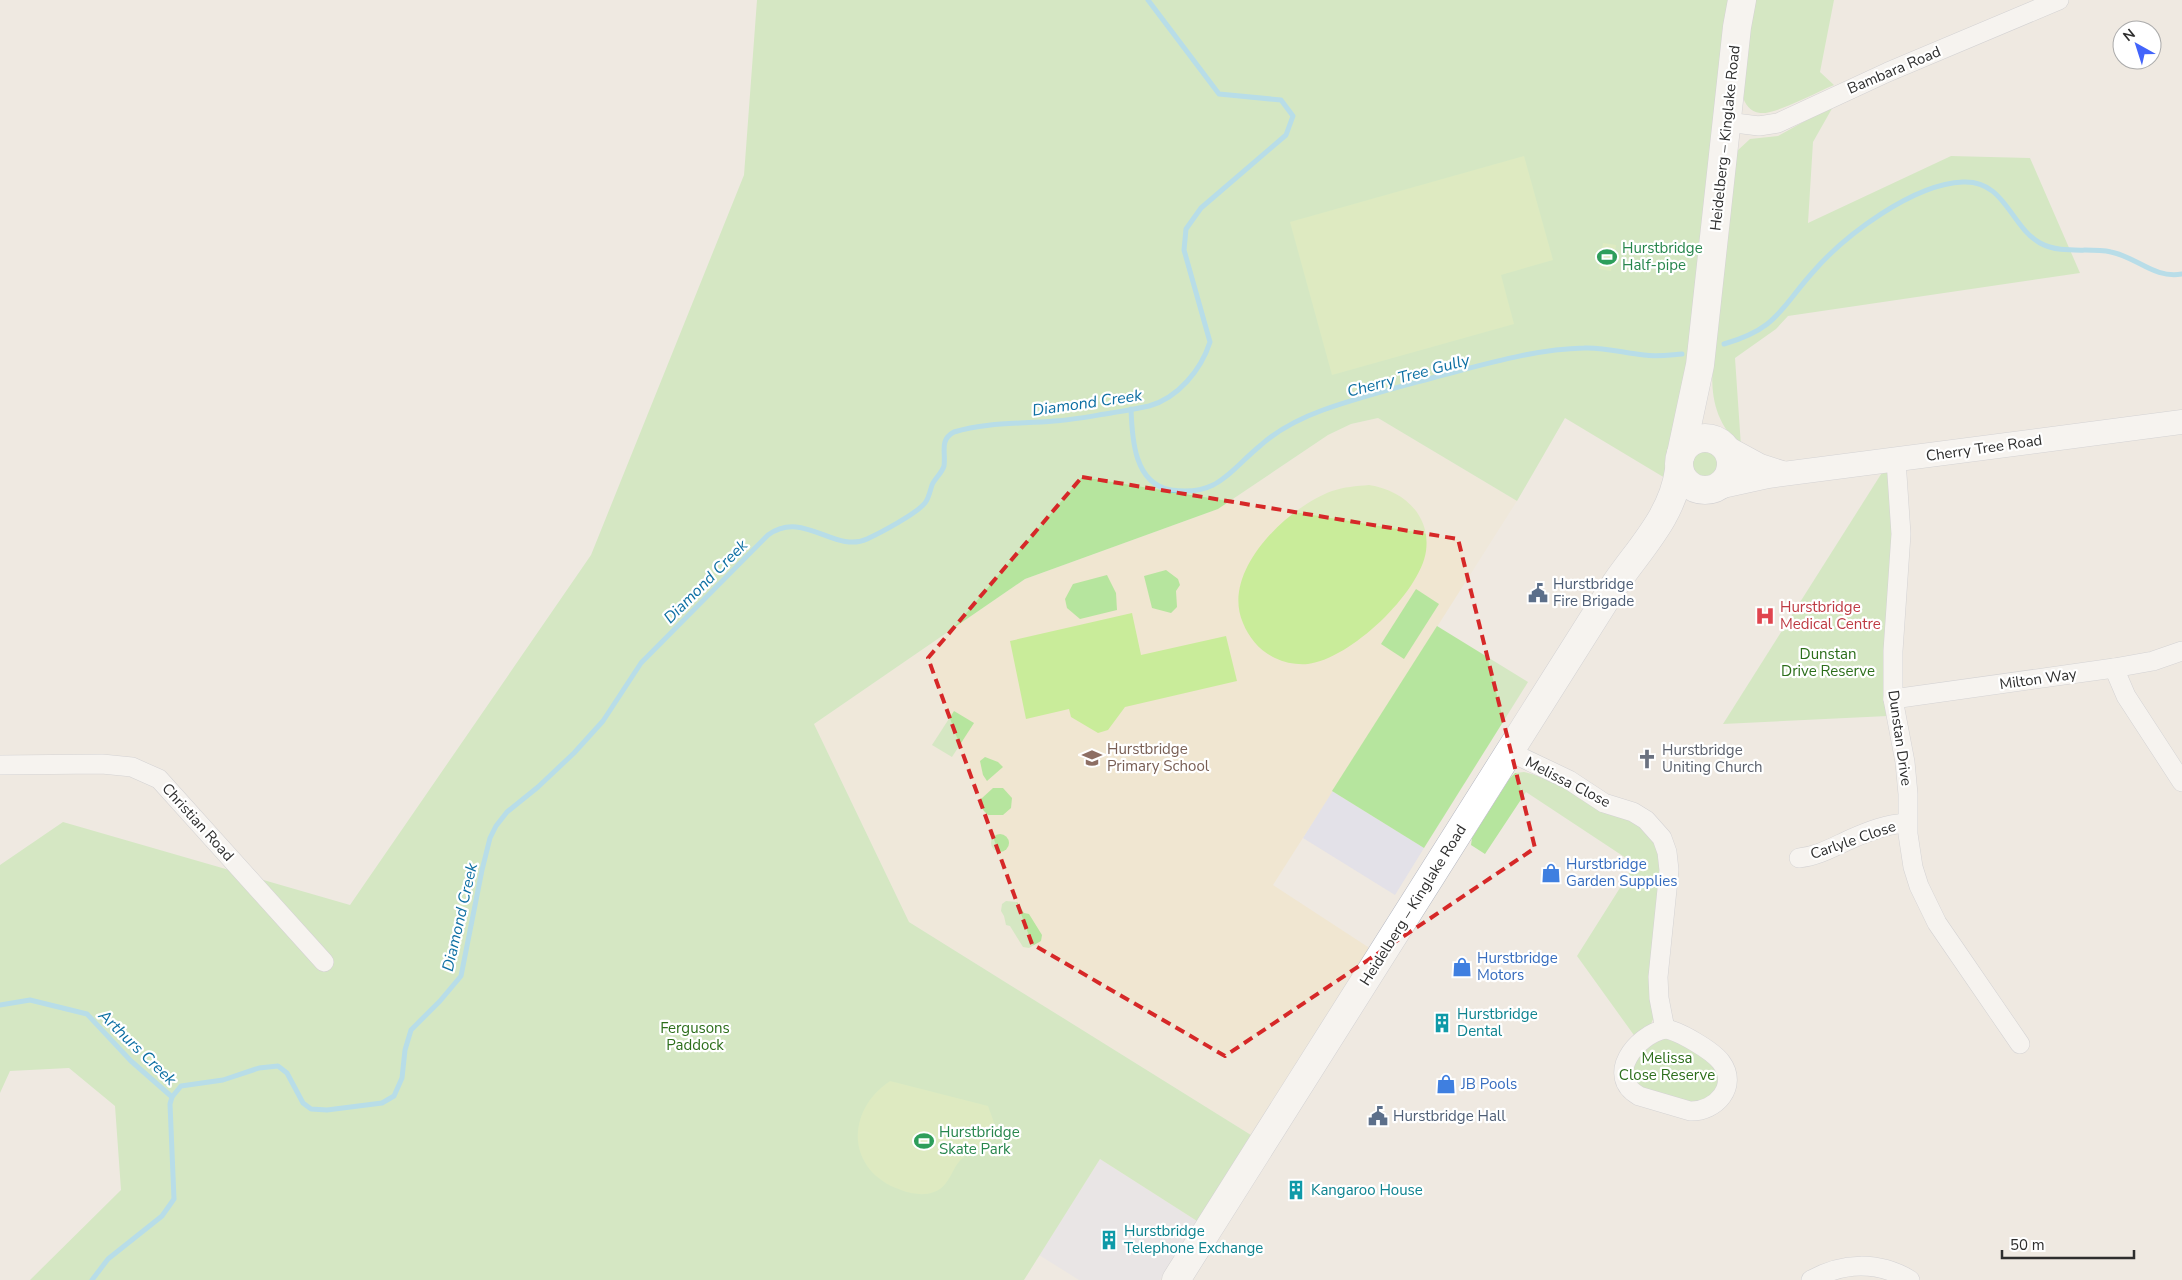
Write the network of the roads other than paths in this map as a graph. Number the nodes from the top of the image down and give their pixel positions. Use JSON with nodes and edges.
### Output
{"nodes":[{"id":1,"x":1742,"y":0,"type":"edge"},
{"id":2,"x":2059,"y":0,"type":"edge"},
{"id":3,"x":1727,"y":122,"type":"junction"},
{"id":4,"x":1700,"y":365,"type":"junction"},
{"id":5,"x":2182,"y":422,"type":"edge"},
{"id":6,"x":1724,"y":446,"type":"junction"},
{"id":7,"x":1896,"y":460,"type":"junction"},
{"id":8,"x":1680,"y":462,"type":"junction"},
{"id":9,"x":1786,"y":474,"type":"junction"},
{"id":10,"x":1716,"y":488,"type":"junction"},
{"id":11,"x":1652,"y":532,"type":"junction"},
{"id":12,"x":2182,"y":651,"type":"edge"},
{"id":13,"x":2114,"y":668,"type":"junction"},
{"id":14,"x":1893,"y":699,"type":"junction"},
{"id":15,"x":1510,"y":752,"type":"junction"},
{"id":16,"x":0,"y":765,"type":"edge"},
{"id":17,"x":2182,"y":782,"type":"edge"},
{"id":18,"x":1907,"y":822,"type":"junction"},
{"id":19,"x":1799,"y":858,"type":"dead end"},
{"id":20,"x":324,"y":962,"type":"dead end"},
{"id":21,"x":1665,"y":1029,"type":"junction"},
{"id":22,"x":2020,"y":1044,"type":"dead end"},
{"id":23,"x":1176,"y":1280,"type":"edge"},
{"id":24,"x":1811,"y":1280,"type":"edge"},
{"id":25,"x":1910,"y":1280,"type":"edge"}],
"edges":[{"from":1,"to":3,"type":"main road","name":"Heidelberg – Kinglake Road"},
{"from":2,"to":3,"type":"street","name":"Bambara Road"},
{"from":3,"to":4,"type":"main road","name":"Heidelberg – Kinglake Road"},
{"from":4,"to":6,"type":"main road","name":"Heidelberg – Kinglake Road"},
{"from":4,"to":8,"type":"main road","name":"Heidelberg – Kinglake Road"},
{"from":5,"to":7,"type":"street","name":"Cherry Tree Road"},
{"from":6,"to":8,"type":"main road"},
{"from":6,"to":9,"type":"street","name":"Cherry Tree Road"},
{"from":6,"to":10,"type":"main road"},
{"from":7,"to":9,"type":"street","name":"Cherry Tree Road"},
{"from":7,"to":14,"type":"street","name":"Dunstan Drive"},
{"from":8,"to":10,"type":"main road"},
{"from":8,"to":11,"type":"main road","name":"Heidelberg – Kinglake Road"},
{"from":9,"to":10,"type":"street","name":"Cherry Tree Road"},
{"from":10,"to":11,"type":"main road","name":"Heidelberg – Kinglake Road"},
{"from":11,"to":15,"type":"main road","name":"Heidelberg – Kinglake Road"},
{"from":12,"to":13,"type":"street","name":"Milton Way"},
{"from":13,"to":14,"type":"street","name":"Milton Way"},
{"from":13,"to":17,"type":"street"},
{"from":14,"to":18,"type":"street","name":"Dunstan Drive"},
{"from":15,"to":21,"type":"street","name":"Melissa Close"},
{"from":15,"to":23,"type":"main road","name":"Heidelberg – Kinglake Road"},
{"from":16,"to":20,"type":"street","name":"Christian Road"},
{"from":18,"to":19,"type":"street","name":"Carlyle Close"},
{"from":18,"to":22,"type":"street","name":"Dunstan Drive"},
{"from":21,"to":21,"type":"street"},
{"from":24,"to":25,"type":"street"}]}
